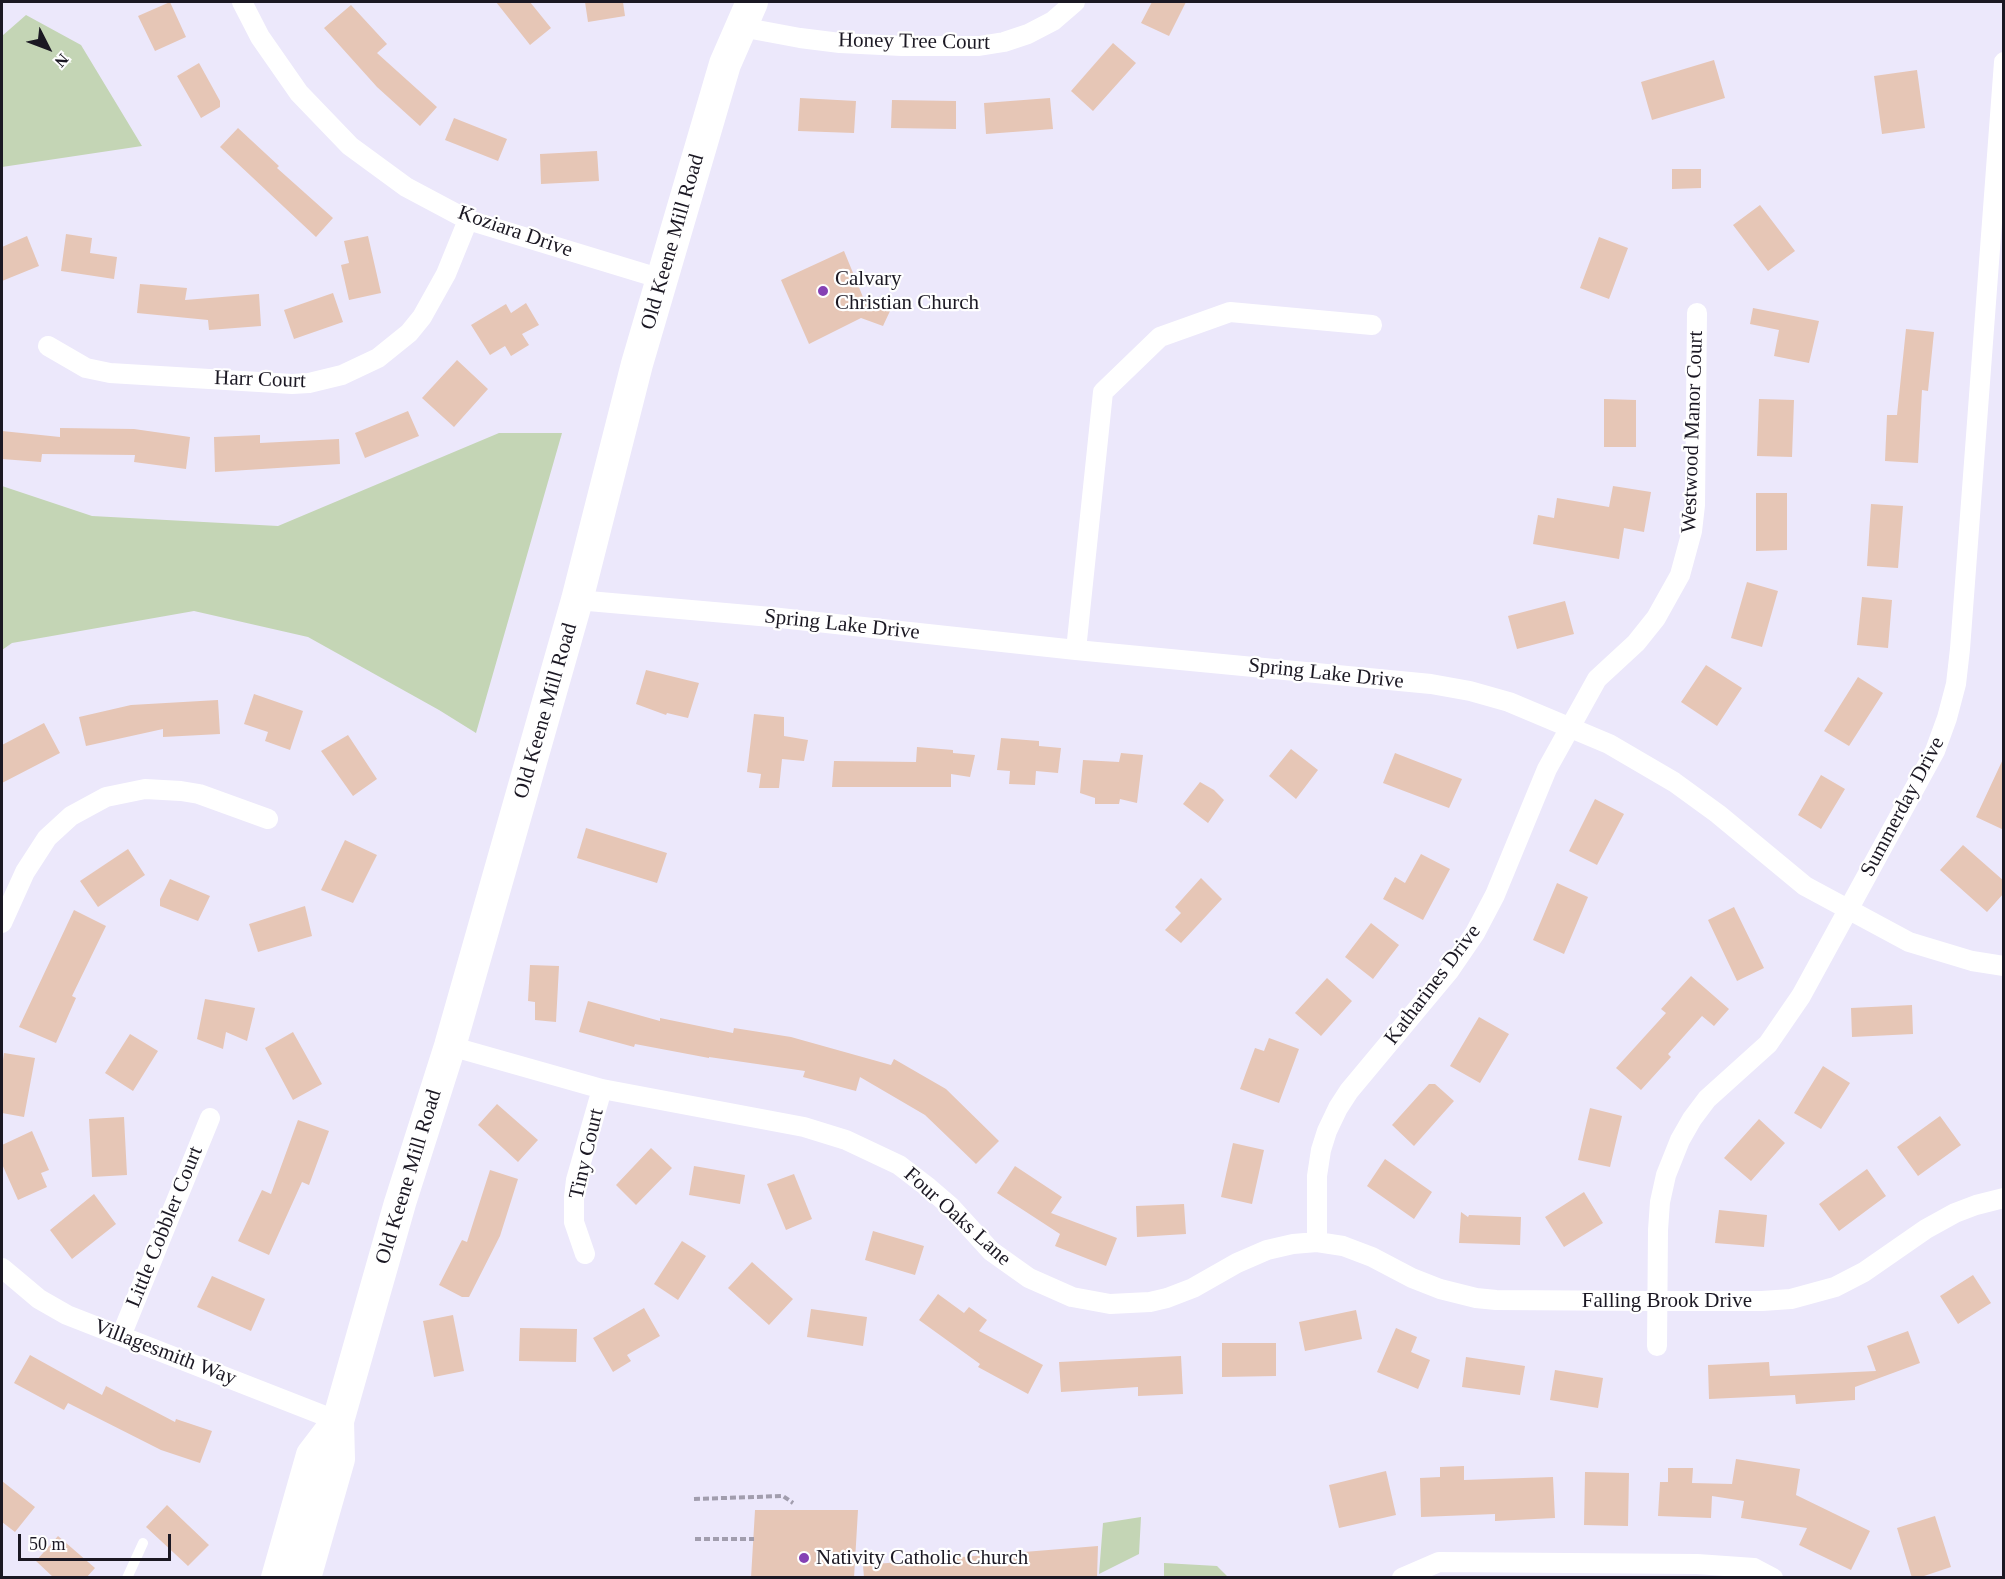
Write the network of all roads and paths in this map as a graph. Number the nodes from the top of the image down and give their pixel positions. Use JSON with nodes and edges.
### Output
{"nodes":[{"id":1,"x":242,"y":2,"type":"edge"},
{"id":2,"x":1076,"y":2,"type":"edge"},
{"id":3,"x":746,"y":14,"type":"edge"},
{"id":4,"x":2004,"y":62,"type":"edge"},
{"id":5,"x":468,"y":220,"type":"junction"},
{"id":6,"x":662,"y":279,"type":"junction"},
{"id":7,"x":1697,"y":314,"type":"dead end"},
{"id":8,"x":1372,"y":325,"type":"dead end"},
{"id":9,"x":48,"y":346,"type":"dead end"},
{"id":10,"x":577,"y":600,"type":"junction"},
{"id":11,"x":1076,"y":650,"type":"junction"},
{"id":12,"x":1570,"y":728,"type":"junction"},
{"id":13,"x":268,"y":819,"type":"dead end"},
{"id":14,"x":1848,"y":910,"type":"junction"},
{"id":15,"x":2,"y":923,"type":"edge"},
{"id":16,"x":2004,"y":966,"type":"edge"},
{"id":17,"x":450,"y":1046,"type":"junction"},
{"id":18,"x":602,"y":1089,"type":"junction"},
{"id":19,"x":210,"y":1118,"type":"dead end"},
{"id":20,"x":2004,"y":1198,"type":"edge"},
{"id":21,"x":1317,"y":1242,"type":"junction"},
{"id":22,"x":585,"y":1254,"type":"dead end"},
{"id":23,"x":2,"y":1269,"type":"edge"},
{"id":24,"x":1658,"y":1301,"type":"junction"},
{"id":25,"x":121,"y":1336,"type":"junction"},
{"id":26,"x":1657,"y":1346,"type":"dead end"},
{"id":27,"x":338,"y":1421,"type":"junction"},
{"id":28,"x":693,"y":1499,"type":"dead end"},
{"id":29,"x":793,"y":1503,"type":"dead end"},
{"id":30,"x":694,"y":1539,"type":"dead end"},
{"id":31,"x":754,"y":1539,"type":"dead end"},
{"id":32,"x":143,"y":1543,"type":"dead end"},
{"id":33,"x":127,"y":1578,"type":"edge"},
{"id":34,"x":277,"y":1578,"type":"edge"},
{"id":35,"x":305,"y":1578,"type":"edge"},
{"id":36,"x":1402,"y":1578,"type":"edge"},
{"id":37,"x":1773,"y":1578,"type":"edge"}],
"edges":[{"from":1,"to":5,"type":"street","name":"Koziara Drive"},
{"from":2,"to":3,"type":"street","name":"Honey Tree Court"},
{"from":3,"to":6,"type":"main road","name":"Old Keene Mill Road"},
{"from":4,"to":14,"type":"street","name":"Summerday Drive"},
{"from":5,"to":6,"type":"street","name":"Koziara Drive"},
{"from":5,"to":9,"type":"street","name":"Harr Court"},
{"from":6,"to":10,"type":"main road","name":"Old Keene Mill Road"},
{"from":7,"to":12,"type":"street","name":"Westwood Manor Court"},
{"from":8,"to":11,"type":"street"},
{"from":10,"to":11,"type":"street","name":"Spring Lake Drive"},
{"from":10,"to":17,"type":"main road","name":"Old Keene Mill Road"},
{"from":11,"to":12,"type":"street","name":"Spring Lake Drive"},
{"from":12,"to":14,"type":"street","name":"Spring Lake Drive"},
{"from":12,"to":21,"type":"street","name":"Katharines Drive"},
{"from":13,"to":15,"type":"street"},
{"from":14,"to":16,"type":"street","name":"Spring Lake Drive"},
{"from":14,"to":24,"type":"street","name":"Summerday Drive"},
{"from":17,"to":18,"type":"street","name":"Four Oaks Lane"},
{"from":17,"to":27,"type":"main road","name":"Old Keene Mill Road"},
{"from":18,"to":21,"type":"street","name":"Four Oaks Lane"},
{"from":18,"to":22,"type":"street","name":"Tiny Court"},
{"from":19,"to":25,"type":"street","name":"Little Cobbler Court"},
{"from":20,"to":24,"type":"street","name":"Falling Brook Drive"},
{"from":21,"to":24,"type":"street","name":"Falling Brook Drive"},
{"from":23,"to":25,"type":"street","name":"Villagesmith Way"},
{"from":24,"to":26,"type":"street","name":"Summerday Drive"},
{"from":25,"to":27,"type":"street","name":"Villagesmith Way"},
{"from":27,"to":34,"type":"main road","name":"Old Keene Mill Road"},
{"from":27,"to":35,"type":"main road","name":"Old Keene Mill Road"},
{"from":28,"to":29,"type":"path"},
{"from":30,"to":31,"type":"path"},
{"from":32,"to":33,"type":"lane"},
{"from":36,"to":37,"type":"street"}]}
